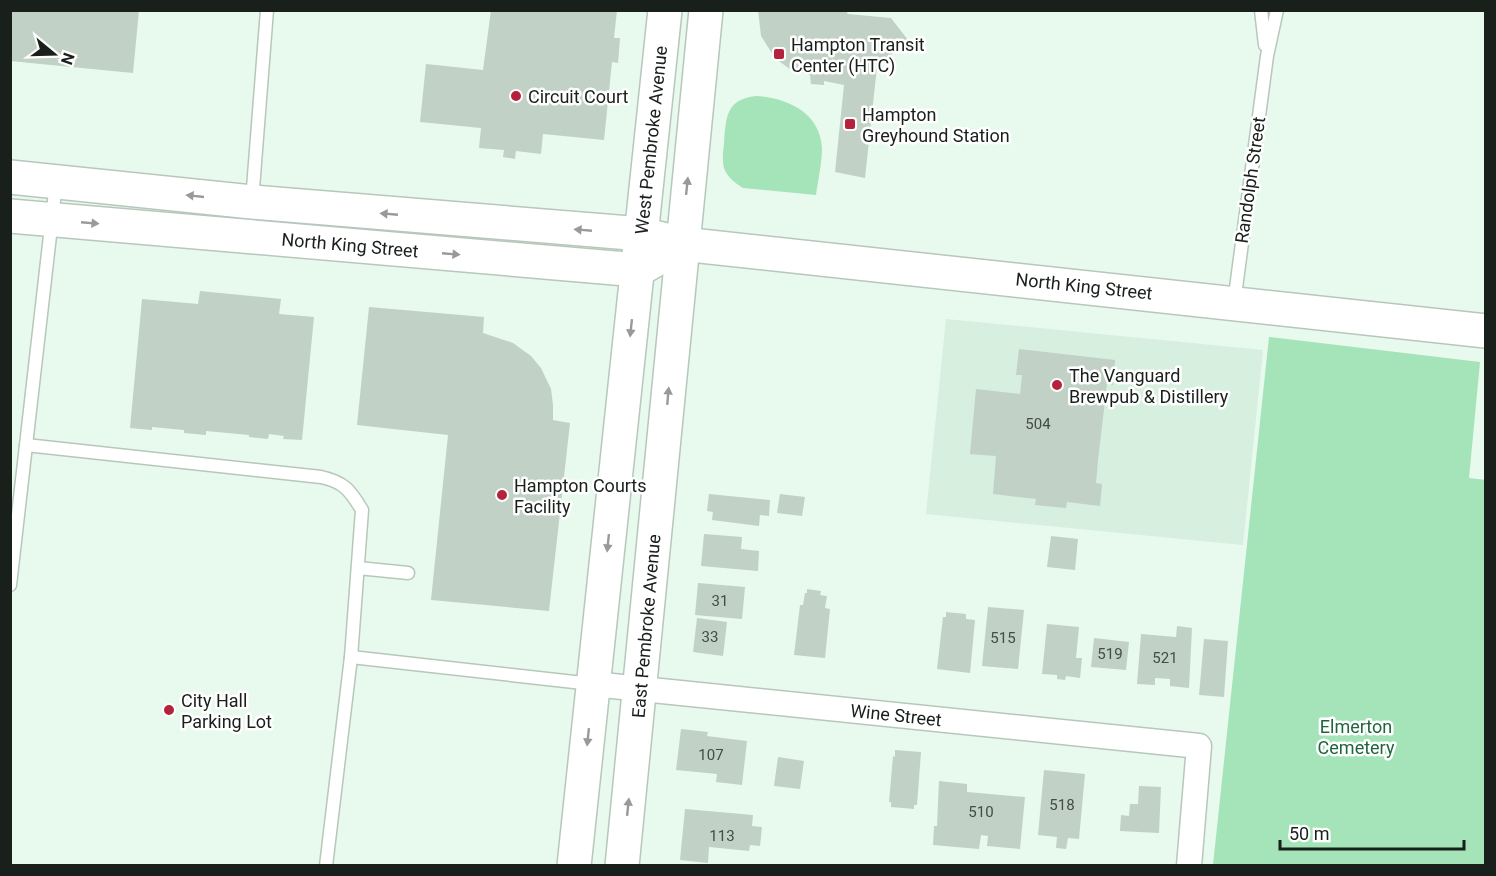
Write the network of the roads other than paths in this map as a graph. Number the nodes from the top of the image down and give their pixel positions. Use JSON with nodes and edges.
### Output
{"nodes":[{"id":1,"x":267,"y":10,"type":"edge"},
{"id":2,"x":665,"y":10,"type":"edge"},
{"id":3,"x":706,"y":10,"type":"edge"},
{"id":4,"x":1261,"y":10,"type":"edge"},
{"id":5,"x":1277,"y":10,"type":"edge"},
{"id":6,"x":1267,"y":56,"type":"junction"},
{"id":7,"x":10,"y":177,"type":"edge"},
{"id":8,"x":56,"y":182,"type":"junction"},
{"id":9,"x":252,"y":202,"type":"junction"},
{"id":10,"x":10,"y":216,"type":"edge"},
{"id":11,"x":52,"y":220,"type":"junction"},
{"id":12,"x":642,"y":234,"type":"junction"},
{"id":13,"x":682,"y":244,"type":"junction"},
{"id":14,"x":638,"y":270,"type":"junction"},
{"id":15,"x":1233,"y":304,"type":"junction"},
{"id":16,"x":1485,"y":331,"type":"edge"},
{"id":17,"x":26,"y":446,"type":"junction"},
{"id":18,"x":358,"y":568,"type":"junction"},
{"id":19,"x":408,"y":573,"type":"dead end"},
{"id":20,"x":10,"y":585,"type":"edge"},
{"id":21,"x":351,"y":657,"type":"junction"},
{"id":22,"x":593,"y":684,"type":"junction"},
{"id":23,"x":640,"y":689,"type":"junction"},
{"id":24,"x":326,"y":866,"type":"edge"},
{"id":25,"x":574,"y":866,"type":"edge"},
{"id":26,"x":622,"y":866,"type":"edge"},
{"id":27,"x":1188,"y":866,"type":"edge"}],
"edges":[{"from":1,"to":9,"type":"lane"},
{"from":2,"to":12,"type":"main road","name":"West Pembroke Avenue"},
{"from":13,"to":3,"type":"main road","one_way":true},
{"from":4,"to":6,"type":"lane"},
{"from":5,"to":6,"type":"lane"},
{"from":6,"to":15,"type":"lane","name":"Randolph Street"},
{"from":7,"to":8,"type":"main road","name":"North King Street"},
{"from":9,"to":8,"type":"main road","name":"North King Street","one_way":true},
{"from":8,"to":11,"type":"lane"},
{"from":12,"to":9,"type":"main road","name":"North King Street","one_way":true},
{"from":10,"to":11,"type":"main road","name":"North King Street"},
{"from":11,"to":14,"type":"main road","name":"North King Street","one_way":true},
{"from":11,"to":17,"type":"lane"},
{"from":12,"to":13,"type":"main road","name":"North King Street"},
{"from":12,"to":14,"type":"main road","name":"West Pembroke Avenue"},
{"from":13,"to":14,"type":"main road"},
{"from":13,"to":15,"type":"main road","name":"North King Street"},
{"from":23,"to":13,"type":"main road","name":"East Pembroke Avenue","one_way":true},
{"from":14,"to":22,"type":"main road","one_way":true},
{"from":15,"to":16,"type":"main road","name":"North King Street"},
{"from":17,"to":18,"type":"lane"},
{"from":17,"to":20,"type":"lane"},
{"from":18,"to":19,"type":"lane"},
{"from":18,"to":21,"type":"lane"},
{"from":21,"to":22,"type":"lane"},
{"from":21,"to":24,"type":"lane"},
{"from":22,"to":23,"type":"street","name":"Wine Street"},
{"from":22,"to":25,"type":"main road","one_way":true},
{"from":26,"to":23,"type":"main road","name":"East Pembroke Avenue","one_way":true},
{"from":23,"to":27,"type":"street","name":"Wine Street"}]}
